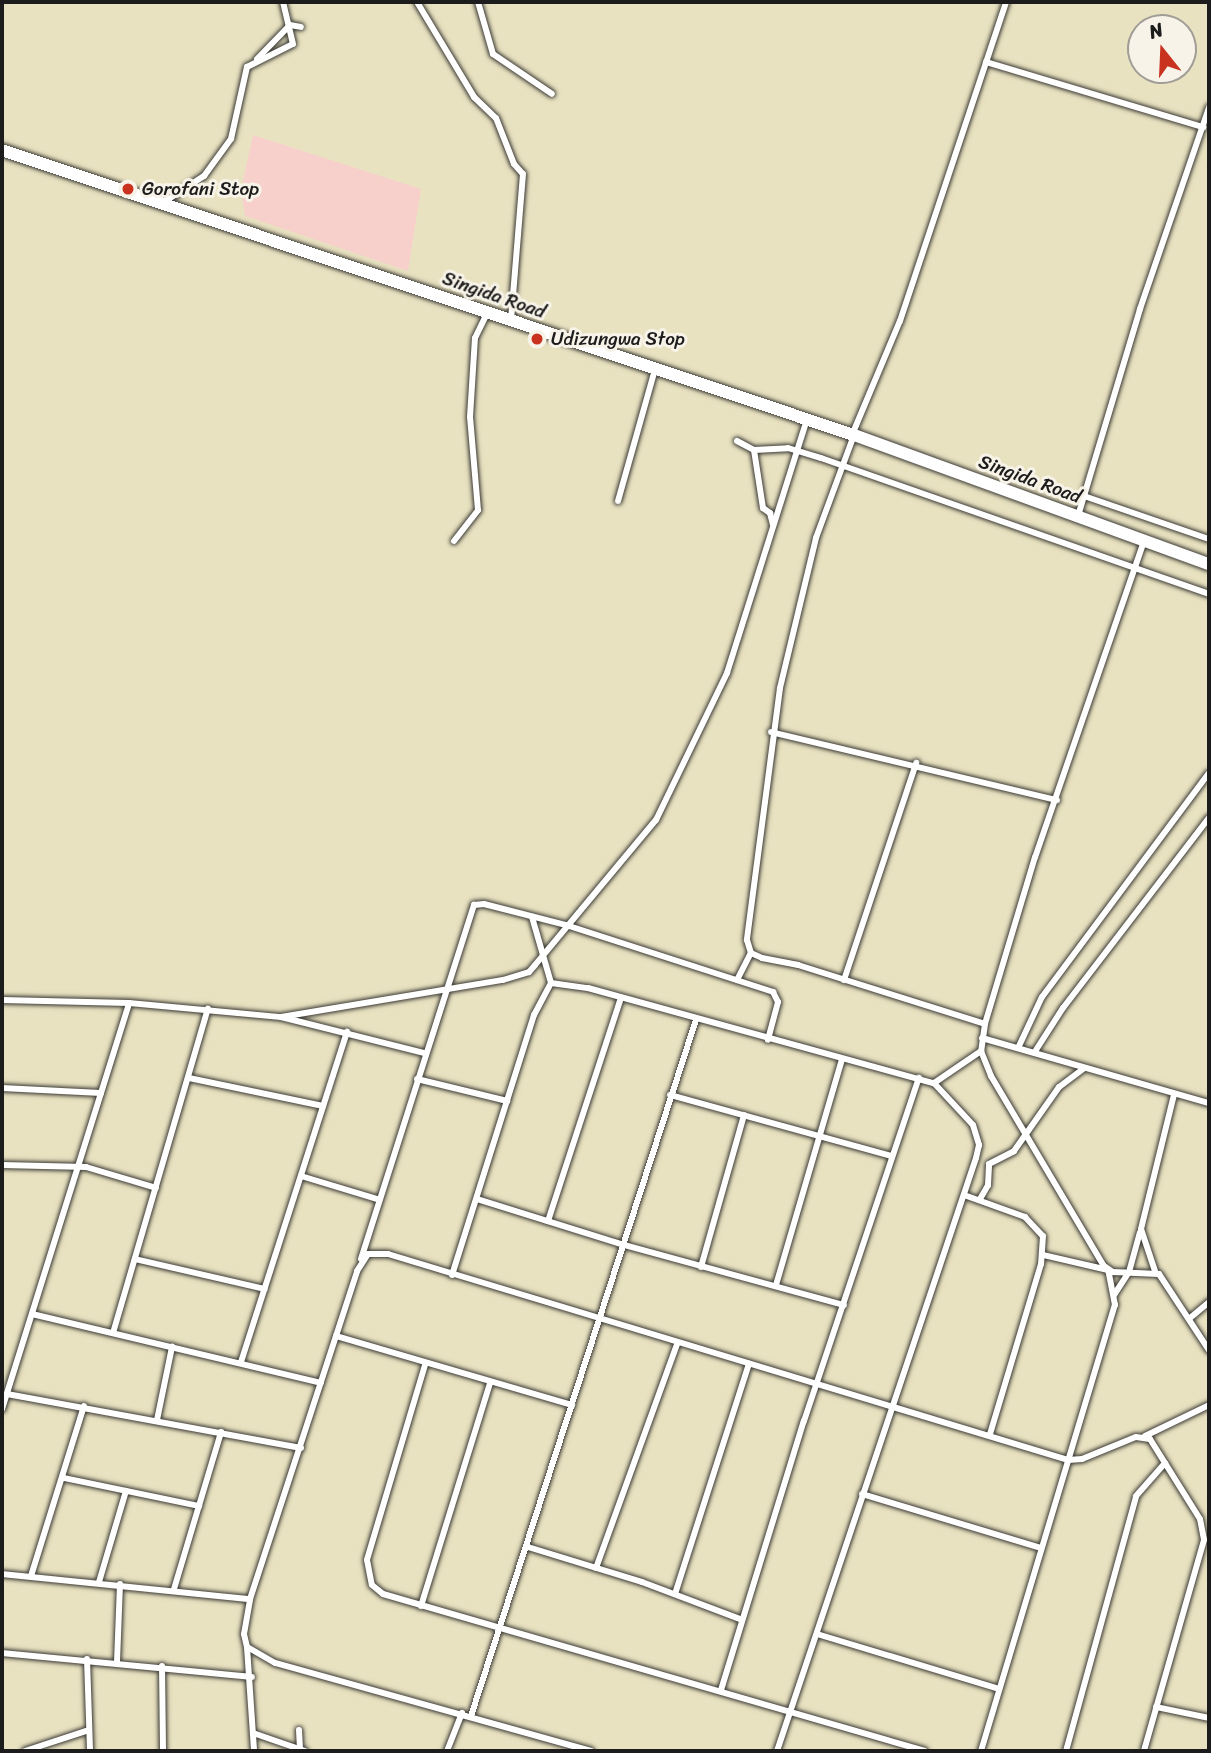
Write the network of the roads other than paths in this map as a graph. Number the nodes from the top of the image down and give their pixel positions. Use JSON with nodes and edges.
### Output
{"nodes":[{"id":1,"x":283,"y":2,"type":"edge"},
{"id":2,"x":417,"y":2,"type":"edge"},
{"id":3,"x":478,"y":2,"type":"edge"},
{"id":4,"x":1006,"y":2,"type":"edge"},
{"id":5,"x":290,"y":25,"type":"junction"},
{"id":6,"x":301,"y":27,"type":"dead end"},
{"id":7,"x":986,"y":62,"type":"junction"},
{"id":8,"x":253,"y":63,"type":"junction"},
{"id":9,"x":552,"y":94,"type":"dead end"},
{"id":10,"x":1209,"y":108,"type":"edge"},
{"id":11,"x":1203,"y":127,"type":"junction"},
{"id":12,"x":2,"y":150,"type":"edge"},
{"id":13,"x":158,"y":204,"type":"junction"},
{"id":14,"x":487,"y":313,"type":"junction"},
{"id":15,"x":511,"y":321,"type":"junction"},
{"id":16,"x":655,"y":369,"type":"junction"},
{"id":17,"x":807,"y":421,"type":"junction"},
{"id":18,"x":853,"y":436,"type":"junction"},
{"id":19,"x":737,"y":441,"type":"dead end"},
{"id":20,"x":754,"y":450,"type":"junction"},
{"id":21,"x":797,"y":450,"type":"junction"},
{"id":22,"x":844,"y":465,"type":"junction"},
{"id":23,"x":1084,"y":496,"type":"junction"},
{"id":24,"x":618,"y":501,"type":"dead end"},
{"id":25,"x":1078,"y":517,"type":"junction"},
{"id":26,"x":774,"y":527,"type":"junction"},
{"id":27,"x":1209,"y":536,"type":"edge"},
{"id":28,"x":454,"y":541,"type":"dead end"},
{"id":29,"x":1144,"y":541,"type":"junction"},
{"id":30,"x":1209,"y":565,"type":"edge"},
{"id":31,"x":1135,"y":566,"type":"junction"},
{"id":32,"x":1209,"y":594,"type":"edge"},
{"id":33,"x":771,"y":732,"type":"junction"},
{"id":34,"x":916,"y":763,"type":"junction"},
{"id":35,"x":1209,"y":774,"type":"edge"},
{"id":36,"x":1057,"y":800,"type":"junction"},
{"id":37,"x":1209,"y":818,"type":"edge"},
{"id":38,"x":532,"y":917,"type":"junction"},
{"id":39,"x":566,"y":925,"type":"junction"},
{"id":40,"x":751,"y":953,"type":"junction"},
{"id":41,"x":542,"y":955,"type":"junction"},
{"id":42,"x":737,"y":980,"type":"junction"},
{"id":43,"x":844,"y":980,"type":"junction"},
{"id":44,"x":551,"y":984,"type":"junction"},
{"id":45,"x":444,"y":990,"type":"junction"},
{"id":46,"x":621,"y":998,"type":"junction"},
{"id":47,"x":2,"y":1000,"type":"edge"},
{"id":48,"x":129,"y":1003,"type":"junction"},
{"id":49,"x":208,"y":1009,"type":"junction"},
{"id":50,"x":281,"y":1017,"type":"junction"},
{"id":51,"x":696,"y":1020,"type":"junction"},
{"id":52,"x":985,"y":1024,"type":"junction"},
{"id":53,"x":347,"y":1032,"type":"junction"},
{"id":54,"x":982,"y":1038,"type":"junction"},
{"id":55,"x":768,"y":1040,"type":"junction"},
{"id":56,"x":1019,"y":1045,"type":"junction"},
{"id":57,"x":1036,"y":1050,"type":"junction"},
{"id":58,"x":981,"y":1051,"type":"junction"},
{"id":59,"x":424,"y":1053,"type":"junction"},
{"id":60,"x":842,"y":1060,"type":"junction"},
{"id":61,"x":1084,"y":1068,"type":"junction"},
{"id":62,"x":189,"y":1078,"type":"junction"},
{"id":63,"x":919,"y":1078,"type":"junction"},
{"id":64,"x":417,"y":1079,"type":"junction"},
{"id":65,"x":934,"y":1083,"type":"junction"},
{"id":66,"x":2,"y":1088,"type":"edge"},
{"id":67,"x":101,"y":1093,"type":"junction"},
{"id":68,"x":670,"y":1095,"type":"junction"},
{"id":69,"x":1174,"y":1095,"type":"junction"},
{"id":70,"x":507,"y":1101,"type":"junction"},
{"id":71,"x":1209,"y":1103,"type":"edge"},
{"id":72,"x":323,"y":1106,"type":"junction"},
{"id":73,"x":744,"y":1115,"type":"junction"},
{"id":74,"x":1026,"y":1134,"type":"junction"},
{"id":75,"x":820,"y":1136,"type":"junction"},
{"id":76,"x":892,"y":1156,"type":"junction"},
{"id":77,"x":2,"y":1165,"type":"edge"},
{"id":78,"x":76,"y":1169,"type":"junction"},
{"id":79,"x":301,"y":1176,"type":"junction"},
{"id":80,"x":156,"y":1188,"type":"junction"},
{"id":81,"x":964,"y":1195,"type":"junction"},
{"id":82,"x":377,"y":1199,"type":"junction"},
{"id":83,"x":477,"y":1199,"type":"junction"},
{"id":84,"x":980,"y":1199,"type":"junction"},
{"id":85,"x":548,"y":1221,"type":"junction"},
{"id":86,"x":1141,"y":1229,"type":"junction"},
{"id":87,"x":624,"y":1245,"type":"junction"},
{"id":88,"x":1043,"y":1255,"type":"junction"},
{"id":89,"x":135,"y":1259,"type":"junction"},
{"id":90,"x":361,"y":1260,"type":"junction"},
{"id":91,"x":701,"y":1267,"type":"junction"},
{"id":92,"x":1108,"y":1270,"type":"junction"},
{"id":93,"x":1129,"y":1272,"type":"junction"},
{"id":94,"x":1155,"y":1272,"type":"junction"},
{"id":95,"x":452,"y":1275,"type":"junction"},
{"id":96,"x":776,"y":1285,"type":"junction"},
{"id":97,"x":265,"y":1289,"type":"junction"},
{"id":98,"x":1114,"y":1295,"type":"junction"},
{"id":99,"x":1209,"y":1302,"type":"edge"},
{"id":100,"x":844,"y":1305,"type":"junction"},
{"id":101,"x":32,"y":1314,"type":"junction"},
{"id":102,"x":1190,"y":1318,"type":"junction"},
{"id":103,"x":599,"y":1320,"type":"junction"},
{"id":104,"x":113,"y":1333,"type":"junction"},
{"id":105,"x":336,"y":1336,"type":"junction"},
{"id":106,"x":677,"y":1344,"type":"junction"},
{"id":107,"x":172,"y":1346,"type":"junction"},
{"id":108,"x":1209,"y":1350,"type":"edge"},
{"id":109,"x":242,"y":1362,"type":"junction"},
{"id":110,"x":749,"y":1364,"type":"junction"},
{"id":111,"x":425,"y":1365,"type":"junction"},
{"id":112,"x":321,"y":1383,"type":"junction"},
{"id":113,"x":489,"y":1383,"type":"junction"},
{"id":114,"x":818,"y":1385,"type":"junction"},
{"id":115,"x":7,"y":1394,"type":"junction"},
{"id":116,"x":572,"y":1405,"type":"junction"},
{"id":117,"x":1209,"y":1405,"type":"edge"},
{"id":118,"x":84,"y":1406,"type":"junction"},
{"id":119,"x":892,"y":1407,"type":"junction"},
{"id":120,"x":2,"y":1409,"type":"edge"},
{"id":121,"x":157,"y":1420,"type":"junction"},
{"id":122,"x":221,"y":1433,"type":"junction"},
{"id":123,"x":990,"y":1434,"type":"junction"},
{"id":124,"x":1144,"y":1436,"type":"junction"},
{"id":125,"x":301,"y":1448,"type":"junction"},
{"id":126,"x":1068,"y":1460,"type":"junction"},
{"id":127,"x":1165,"y":1463,"type":"junction"},
{"id":128,"x":64,"y":1478,"type":"junction"},
{"id":129,"x":126,"y":1491,"type":"junction"},
{"id":130,"x":862,"y":1494,"type":"junction"},
{"id":131,"x":199,"y":1506,"type":"junction"},
{"id":132,"x":528,"y":1547,"type":"junction"},
{"id":133,"x":1041,"y":1548,"type":"junction"},
{"id":134,"x":596,"y":1568,"type":"junction"},
{"id":135,"x":2,"y":1574,"type":"edge"},
{"id":136,"x":31,"y":1576,"type":"junction"},
{"id":137,"x":99,"y":1582,"type":"junction"},
{"id":138,"x":120,"y":1584,"type":"junction"},
{"id":139,"x":174,"y":1589,"type":"junction"},
{"id":140,"x":675,"y":1594,"type":"junction"},
{"id":141,"x":250,"y":1599,"type":"junction"},
{"id":142,"x":421,"y":1606,"type":"junction"},
{"id":143,"x":740,"y":1619,"type":"junction"},
{"id":144,"x":499,"y":1629,"type":"junction"},
{"id":145,"x":817,"y":1634,"type":"junction"},
{"id":146,"x":247,"y":1647,"type":"junction"},
{"id":147,"x":2,"y":1653,"type":"edge"},
{"id":148,"x":87,"y":1659,"type":"junction"},
{"id":149,"x":117,"y":1662,"type":"junction"},
{"id":150,"x":162,"y":1666,"type":"junction"},
{"id":151,"x":252,"y":1677,"type":"junction"},
{"id":152,"x":999,"y":1689,"type":"junction"},
{"id":153,"x":721,"y":1690,"type":"junction"},
{"id":154,"x":1156,"y":1707,"type":"junction"},
{"id":155,"x":789,"y":1711,"type":"junction"},
{"id":156,"x":461,"y":1713,"type":"junction"},
{"id":157,"x":471,"y":1716,"type":"junction"},
{"id":158,"x":1209,"y":1718,"type":"edge"},
{"id":159,"x":89,"y":1730,"type":"junction"},
{"id":160,"x":299,"y":1730,"type":"dead end"},
{"id":161,"x":253,"y":1733,"type":"junction"},
{"id":162,"x":25,"y":1751,"type":"edge"},
{"id":163,"x":90,"y":1751,"type":"edge"},
{"id":164,"x":163,"y":1751,"type":"edge"},
{"id":165,"x":254,"y":1751,"type":"edge"},
{"id":166,"x":302,"y":1751,"type":"edge"},
{"id":167,"x":447,"y":1751,"type":"edge"},
{"id":168,"x":591,"y":1751,"type":"edge"},
{"id":169,"x":777,"y":1751,"type":"edge"},
{"id":170,"x":925,"y":1751,"type":"edge"},
{"id":171,"x":981,"y":1751,"type":"edge"},
{"id":172,"x":1066,"y":1751,"type":"edge"},
{"id":173,"x":1144,"y":1751,"type":"edge"}],
"edges":[{"from":1,"to":5,"type":"street"},
{"from":2,"to":15,"type":"street"},
{"from":3,"to":9,"type":"street"},
{"from":4,"to":7,"type":"street"},
{"from":5,"to":6,"type":"street"},
{"from":5,"to":8,"type":"street"},
{"from":5,"to":8,"type":"street"},
{"from":7,"to":11,"type":"street"},
{"from":7,"to":18,"type":"street"},
{"from":8,"to":13,"type":"street"},
{"from":10,"to":11,"type":"street"},
{"from":11,"to":23,"type":"street"},
{"from":12,"to":13,"type":"highway","name":"Singida Road"},
{"from":13,"to":14,"type":"highway","name":"Singida Road"},
{"from":14,"to":15,"type":"highway","name":"Singida Road"},
{"from":14,"to":28,"type":"street"},
{"from":15,"to":16,"type":"highway","name":"Singida Road"},
{"from":16,"to":17,"type":"highway","name":"Singida Road"},
{"from":16,"to":24,"type":"street"},
{"from":17,"to":18,"type":"highway","name":"Singida Road"},
{"from":17,"to":21,"type":"street"},
{"from":18,"to":22,"type":"street"},
{"from":18,"to":25,"type":"highway","name":"Singida Road"},
{"from":19,"to":20,"type":"street"},
{"from":20,"to":21,"type":"street"},
{"from":20,"to":26,"type":"street"},
{"from":21,"to":22,"type":"street"},
{"from":21,"to":26,"type":"street"},
{"from":22,"to":31,"type":"street"},
{"from":22,"to":33,"type":"street"},
{"from":23,"to":25,"type":"street"},
{"from":23,"to":27,"type":"street"},
{"from":25,"to":29,"type":"highway","name":"Singida Road"},
{"from":26,"to":39,"type":"street"},
{"from":29,"to":30,"type":"highway","name":"Singida Road"},
{"from":29,"to":31,"type":"street"},
{"from":31,"to":32,"type":"street"},
{"from":31,"to":36,"type":"street"},
{"from":33,"to":34,"type":"street"},
{"from":33,"to":40,"type":"street"},
{"from":34,"to":36,"type":"street"},
{"from":34,"to":43,"type":"street"},
{"from":35,"to":56,"type":"street"},
{"from":36,"to":52,"type":"street"},
{"from":37,"to":57,"type":"street"},
{"from":38,"to":39,"type":"street"},
{"from":38,"to":41,"type":"street"},
{"from":38,"to":45,"type":"street"},
{"from":39,"to":41,"type":"street"},
{"from":39,"to":42,"type":"street"},
{"from":40,"to":42,"type":"street"},
{"from":40,"to":43,"type":"street"},
{"from":41,"to":44,"type":"street"},
{"from":41,"to":45,"type":"street"},
{"from":42,"to":55,"type":"street"},
{"from":43,"to":52,"type":"street"},
{"from":44,"to":46,"type":"street"},
{"from":44,"to":70,"type":"street"},
{"from":45,"to":50,"type":"street"},
{"from":45,"to":59,"type":"street"},
{"from":46,"to":51,"type":"street"},
{"from":46,"to":85,"type":"street"},
{"from":47,"to":48,"type":"street"},
{"from":48,"to":49,"type":"street"},
{"from":48,"to":67,"type":"street"},
{"from":49,"to":50,"type":"street"},
{"from":49,"to":62,"type":"street"},
{"from":50,"to":53,"type":"street"},
{"from":51,"to":55,"type":"street"},
{"from":51,"to":68,"type":"street"},
{"from":52,"to":54,"type":"street"},
{"from":53,"to":59,"type":"street"},
{"from":53,"to":72,"type":"street"},
{"from":54,"to":56,"type":"street"},
{"from":54,"to":58,"type":"street"},
{"from":55,"to":60,"type":"street"},
{"from":56,"to":57,"type":"street"},
{"from":57,"to":61,"type":"street"},
{"from":58,"to":65,"type":"street"},
{"from":58,"to":74,"type":"street"},
{"from":59,"to":64,"type":"street"},
{"from":60,"to":63,"type":"street"},
{"from":60,"to":75,"type":"street"},
{"from":61,"to":69,"type":"street"},
{"from":61,"to":74,"type":"street"},
{"from":62,"to":72,"type":"street"},
{"from":62,"to":80,"type":"street"},
{"from":63,"to":65,"type":"street"},
{"from":63,"to":76,"type":"street"},
{"from":64,"to":70,"type":"street"},
{"from":64,"to":82,"type":"street"},
{"from":65,"to":81,"type":"street"},
{"from":66,"to":67,"type":"street"},
{"from":67,"to":78,"type":"street"},
{"from":68,"to":73,"type":"street"},
{"from":68,"to":87,"type":"street"},
{"from":69,"to":71,"type":"street"},
{"from":69,"to":86,"type":"street"},
{"from":70,"to":83,"type":"street"},
{"from":72,"to":79,"type":"street"},
{"from":73,"to":75,"type":"street"},
{"from":73,"to":91,"type":"street"},
{"from":74,"to":84,"type":"street"},
{"from":74,"to":92,"type":"street"},
{"from":75,"to":76,"type":"street"},
{"from":75,"to":96,"type":"street"},
{"from":76,"to":100,"type":"street"},
{"from":77,"to":78,"type":"street"},
{"from":78,"to":80,"type":"street"},
{"from":78,"to":101,"type":"street"},
{"from":79,"to":82,"type":"street"},
{"from":79,"to":97,"type":"street"},
{"from":80,"to":89,"type":"street"},
{"from":81,"to":84,"type":"street"},
{"from":81,"to":119,"type":"street"},
{"from":82,"to":90,"type":"street"},
{"from":83,"to":85,"type":"street"},
{"from":83,"to":95,"type":"street"},
{"from":84,"to":88,"type":"street"},
{"from":85,"to":87,"type":"street"},
{"from":86,"to":93,"type":"street"},
{"from":86,"to":94,"type":"street"},
{"from":87,"to":91,"type":"street"},
{"from":87,"to":103,"type":"street"},
{"from":88,"to":92,"type":"street"},
{"from":88,"to":123,"type":"street"},
{"from":89,"to":97,"type":"street"},
{"from":89,"to":104,"type":"street"},
{"from":90,"to":95,"type":"street"},
{"from":90,"to":105,"type":"street"},
{"from":91,"to":96,"type":"street"},
{"from":92,"to":93,"type":"street"},
{"from":92,"to":98,"type":"street"},
{"from":93,"to":94,"type":"street"},
{"from":93,"to":98,"type":"street"},
{"from":94,"to":102,"type":"street"},
{"from":95,"to":103,"type":"street"},
{"from":96,"to":100,"type":"street"},
{"from":97,"to":109,"type":"street"},
{"from":98,"to":126,"type":"street"},
{"from":99,"to":102,"type":"street"},
{"from":100,"to":114,"type":"street"},
{"from":101,"to":104,"type":"street"},
{"from":101,"to":115,"type":"street"},
{"from":102,"to":108,"type":"street"},
{"from":103,"to":106,"type":"street"},
{"from":103,"to":116,"type":"street"},
{"from":104,"to":107,"type":"street"},
{"from":105,"to":111,"type":"street"},
{"from":105,"to":112,"type":"street"},
{"from":106,"to":110,"type":"street"},
{"from":106,"to":134,"type":"street"},
{"from":107,"to":109,"type":"street"},
{"from":107,"to":121,"type":"street"},
{"from":109,"to":112,"type":"street"},
{"from":110,"to":114,"type":"street"},
{"from":110,"to":140,"type":"street"},
{"from":111,"to":113,"type":"street"},
{"from":111,"to":142,"type":"street"},
{"from":112,"to":125,"type":"street"},
{"from":113,"to":116,"type":"street"},
{"from":113,"to":142,"type":"street"},
{"from":114,"to":119,"type":"street"},
{"from":114,"to":143,"type":"street"},
{"from":115,"to":118,"type":"street"},
{"from":115,"to":120,"type":"street"},
{"from":116,"to":132,"type":"street"},
{"from":117,"to":124,"type":"street"},
{"from":118,"to":121,"type":"street"},
{"from":118,"to":128,"type":"street"},
{"from":119,"to":123,"type":"street"},
{"from":119,"to":130,"type":"street"},
{"from":121,"to":122,"type":"street"},
{"from":122,"to":125,"type":"street"},
{"from":122,"to":131,"type":"street"},
{"from":123,"to":126,"type":"street"},
{"from":124,"to":126,"type":"street"},
{"from":124,"to":127,"type":"street"},
{"from":125,"to":141,"type":"street"},
{"from":126,"to":133,"type":"street"},
{"from":127,"to":154,"type":"street"},
{"from":127,"to":172,"type":"street"},
{"from":128,"to":129,"type":"street"},
{"from":128,"to":136,"type":"street"},
{"from":129,"to":131,"type":"street"},
{"from":129,"to":137,"type":"street"},
{"from":130,"to":133,"type":"street"},
{"from":130,"to":145,"type":"street"},
{"from":131,"to":139,"type":"street"},
{"from":132,"to":134,"type":"street"},
{"from":132,"to":144,"type":"street"},
{"from":133,"to":152,"type":"street"},
{"from":134,"to":140,"type":"street"},
{"from":135,"to":136,"type":"street"},
{"from":136,"to":137,"type":"street"},
{"from":137,"to":138,"type":"street"},
{"from":138,"to":139,"type":"street"},
{"from":138,"to":149,"type":"street"},
{"from":139,"to":141,"type":"street"},
{"from":140,"to":143,"type":"street"},
{"from":141,"to":146,"type":"street"},
{"from":142,"to":144,"type":"street"},
{"from":143,"to":153,"type":"street"},
{"from":144,"to":153,"type":"street"},
{"from":144,"to":157,"type":"street"},
{"from":145,"to":152,"type":"street"},
{"from":145,"to":155,"type":"street"},
{"from":146,"to":151,"type":"street"},
{"from":146,"to":156,"type":"street"},
{"from":147,"to":148,"type":"street"},
{"from":148,"to":149,"type":"street"},
{"from":148,"to":159,"type":"street"},
{"from":149,"to":150,"type":"street"},
{"from":150,"to":151,"type":"street"},
{"from":150,"to":164,"type":"street"},
{"from":151,"to":161,"type":"street"},
{"from":152,"to":171,"type":"street"},
{"from":153,"to":155,"type":"street"},
{"from":154,"to":158,"type":"street"},
{"from":154,"to":173,"type":"street"},
{"from":155,"to":169,"type":"street"},
{"from":155,"to":170,"type":"street"},
{"from":156,"to":157,"type":"street"},
{"from":156,"to":167,"type":"street"},
{"from":157,"to":168,"type":"street"},
{"from":159,"to":162,"type":"street"},
{"from":159,"to":163,"type":"street"},
{"from":160,"to":166,"type":"street"},
{"from":161,"to":165,"type":"street"},
{"from":161,"to":166,"type":"street"}]}
